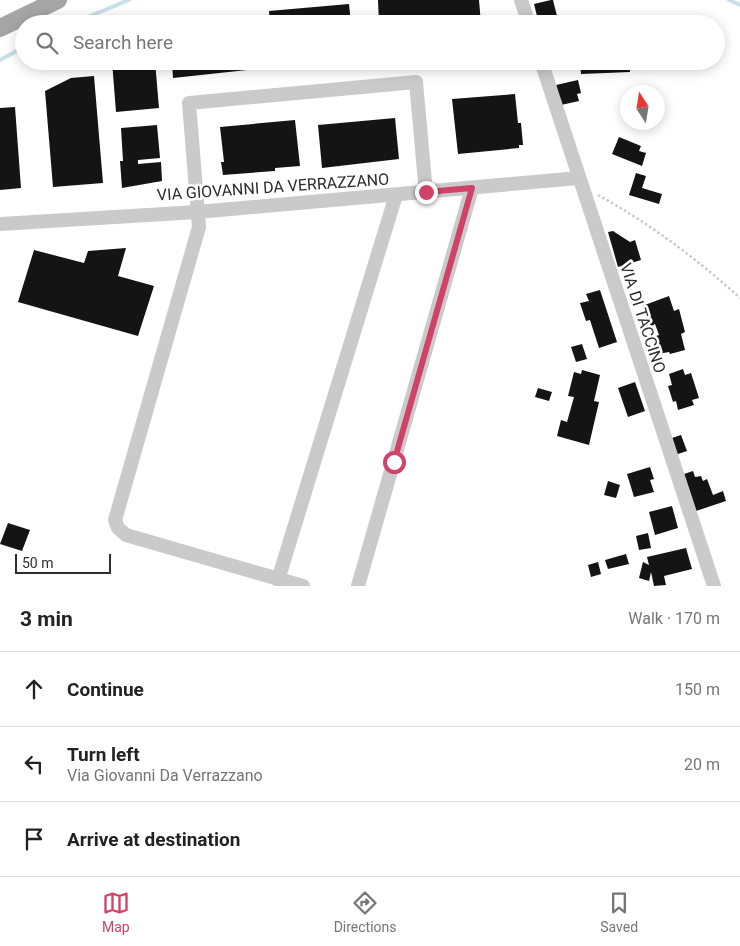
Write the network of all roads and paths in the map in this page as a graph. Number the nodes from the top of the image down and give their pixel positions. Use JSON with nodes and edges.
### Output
{"nodes":[{"id":1,"x":58,"y":0,"type":"edge"},
{"id":2,"x":521,"y":0,"type":"edge"},
{"id":3,"x":27,"y":15,"type":"edge"},
{"id":4,"x":526,"y":15,"type":"edge"},
{"id":5,"x":15,"y":21,"type":"edge"},
{"id":6,"x":0,"y":28,"type":"edge"},
{"id":7,"x":544,"y":70,"type":"edge"},
{"id":8,"x":580,"y":182,"type":"junction"},
{"id":9,"x":472,"y":188,"type":"junction"},
{"id":10,"x":426,"y":192,"type":"junction"},
{"id":11,"x":396,"y":195,"type":"junction"},
{"id":12,"x":197,"y":212,"type":"junction"},
{"id":13,"x":0,"y":224,"type":"edge"},
{"id":14,"x":740,"y":298,"type":"edge"},
{"id":15,"x":278,"y":580,"type":"junction"},
{"id":16,"x":303,"y":586,"type":"edge"},
{"id":17,"x":358,"y":586,"type":"edge"},
{"id":18,"x":714,"y":586,"type":"edge"}],
"edges":[{"from":1,"to":3,"type":"main road"},
{"from":2,"to":4,"type":"street"},
{"from":5,"to":6,"type":"main road"},
{"from":7,"to":8,"type":"street","name":"VIA DI TACCINO"},
{"from":8,"to":9,"type":"street","name":"VIA GIOVANNI DA VERRAZZANO"},
{"from":8,"to":14,"type":"path"},
{"from":8,"to":18,"type":"street","name":"VIA DI TACCINO"},
{"from":9,"to":10,"type":"street","name":"VIA GIOVANNI DA VERRAZZANO"},
{"from":9,"to":17,"type":"street"},
{"from":10,"to":11,"type":"street","name":"VIA GIOVANNI DA VERRAZZANO"},
{"from":10,"to":12,"type":"street"},
{"from":11,"to":12,"type":"street","name":"VIA GIOVANNI DA VERRAZZANO"},
{"from":11,"to":15,"type":"street"},
{"from":12,"to":13,"type":"street","name":"VIA GIOVANNI DA VERRAZZANO"},
{"from":12,"to":15,"type":"street"},
{"from":15,"to":16,"type":"street"}]}
